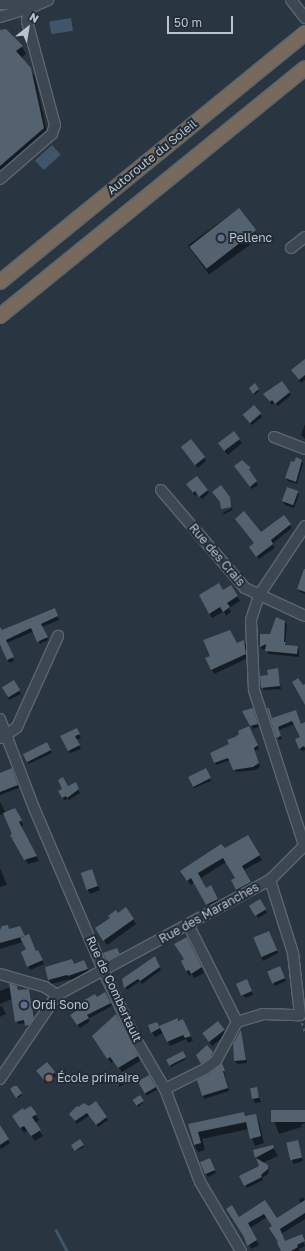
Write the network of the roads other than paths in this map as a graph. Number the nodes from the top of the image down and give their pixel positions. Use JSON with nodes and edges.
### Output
{"nodes":[{"id":1,"x":48,"y":0,"type":"edge"},
{"id":2,"x":291,"y":0,"type":"edge"},
{"id":3,"x":0,"y":4,"type":"edge"},
{"id":4,"x":31,"y":4,"type":"edge"},
{"id":5,"x":0,"y":17,"type":"edge"},
{"id":6,"x":305,"y":18,"type":"edge"},
{"id":7,"x":305,"y":33,"type":"edge"},
{"id":8,"x":305,"y":68,"type":"edge"},
{"id":9,"x":0,"y":179,"type":"edge"},
{"id":10,"x":305,"y":237,"type":"edge"},
{"id":11,"x":291,"y":248,"type":"dead end"},
{"id":12,"x":0,"y":282,"type":"edge"},
{"id":13,"x":0,"y":316,"type":"edge"},
{"id":14,"x":274,"y":437,"type":"dead end"},
{"id":15,"x":305,"y":449,"type":"edge"},
{"id":16,"x":161,"y":490,"type":"dead end"},
{"id":17,"x":305,"y":526,"type":"edge"},
{"id":18,"x":259,"y":595,"type":"junction"},
{"id":19,"x":305,"y":616,"type":"edge"},
{"id":20,"x":58,"y":636,"type":"dead end"},
{"id":21,"x":0,"y":720,"type":"edge"},
{"id":22,"x":3,"y":737,"type":"edge"},
{"id":23,"x":304,"y":845,"type":"edge"},
{"id":24,"x":270,"y":880,"type":"junction"},
{"id":25,"x":188,"y":924,"type":"junction"},
{"id":26,"x":103,"y":970,"type":"junction"},
{"id":27,"x":0,"y":974,"type":"edge"},
{"id":28,"x":57,"y":995,"type":"junction"},
{"id":29,"x":237,"y":1022,"type":"junction"},
{"id":30,"x":0,"y":1079,"type":"edge"},
{"id":31,"x":165,"y":1089,"type":"junction"},
{"id":32,"x":241,"y":1251,"type":"edge"}],
"edges":[{"from":1,"to":4,"type":"street"},
{"from":2,"to":6,"type":"street"},
{"from":3,"to":4,"type":"street"},
{"from":4,"to":5,"type":"street"},
{"from":4,"to":9,"type":"street"},
{"from":7,"to":12,"type":"highway","name":"Autoroute du Soleil"},
{"from":8,"to":13,"type":"highway"},
{"from":10,"to":11,"type":"street"},
{"from":14,"to":15,"type":"street"},
{"from":16,"to":18,"type":"street","name":"Rue des Crais"},
{"from":17,"to":18,"type":"street"},
{"from":18,"to":19,"type":"street","name":"Rue des Crais"},
{"from":18,"to":23,"type":"street"},
{"from":20,"to":22,"type":"street"},
{"from":21,"to":22,"type":"street","name":"Rue de Combertault"},
{"from":22,"to":26,"type":"street","name":"Rue de Combertault"},
{"from":23,"to":24,"type":"street","name":"Rue des Maranches"},
{"from":24,"to":25,"type":"street","name":"Rue des Maranches"},
{"from":24,"to":29,"type":"street"},
{"from":25,"to":26,"type":"street","name":"Rue des Maranches"},
{"from":25,"to":29,"type":"street"},
{"from":26,"to":28,"type":"street","name":"Rue des Maranches"},
{"from":26,"to":31,"type":"street","name":"Rue de Combertault"},
{"from":27,"to":28,"type":"street"},
{"from":28,"to":30,"type":"street"},
{"from":29,"to":31,"type":"street"},
{"from":31,"to":32,"type":"street","name":"Rue de Combertault"}]}
